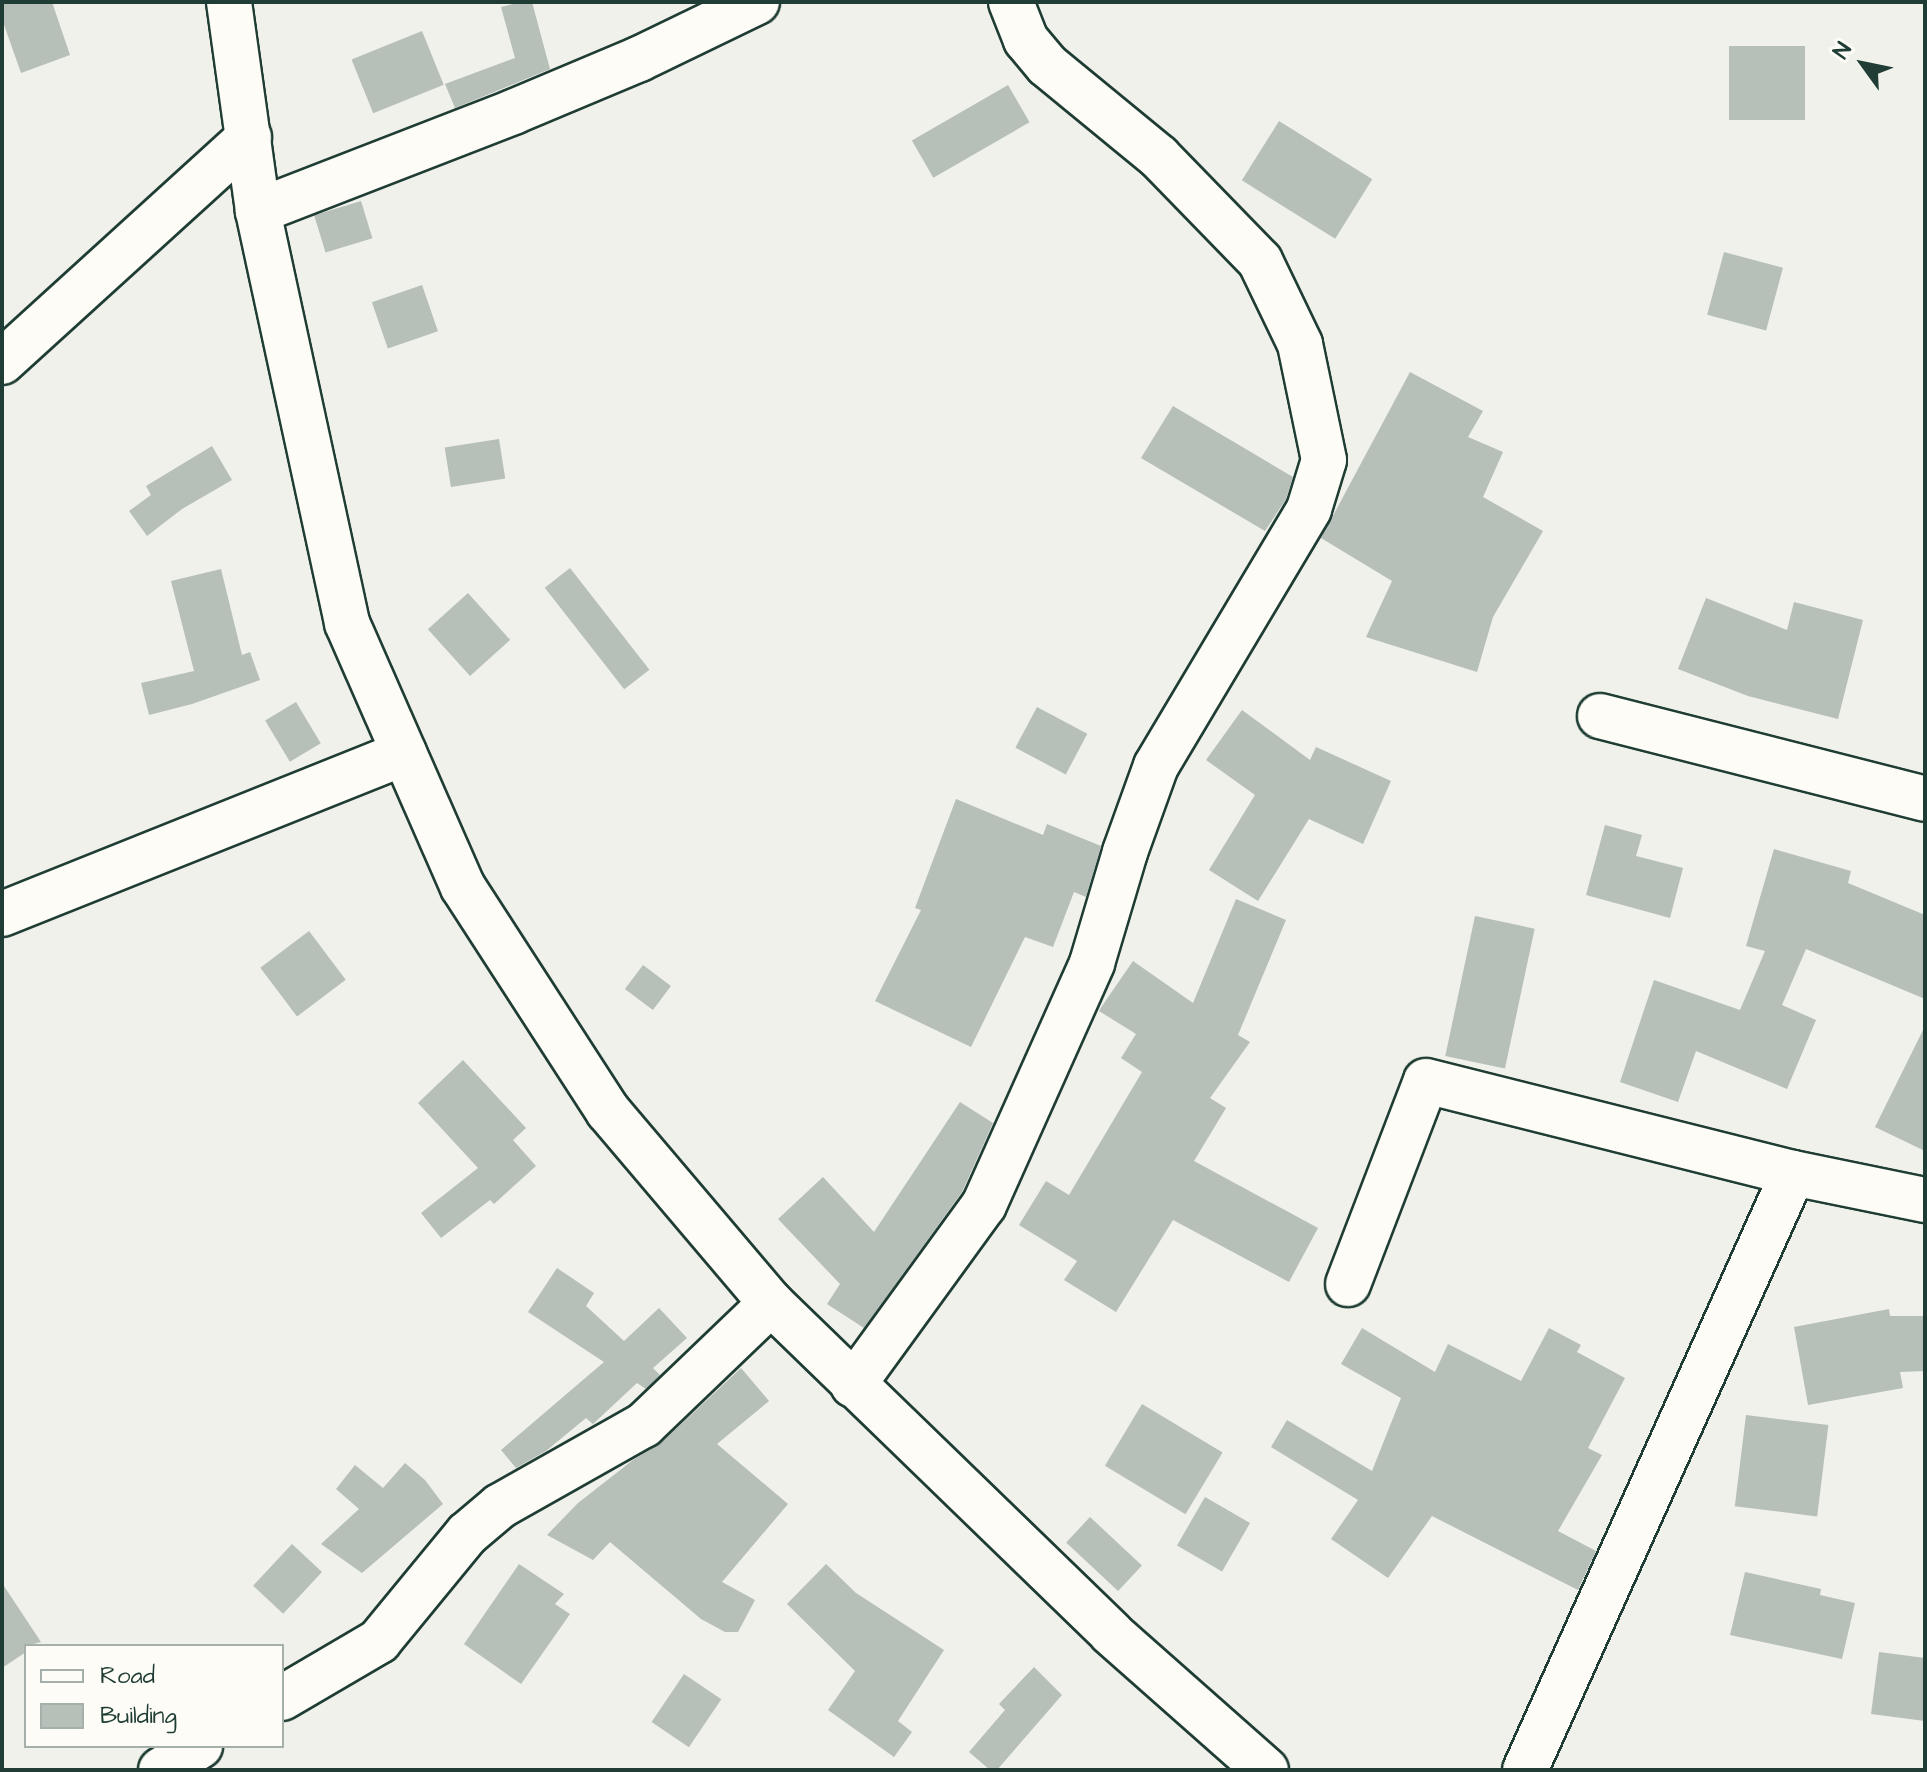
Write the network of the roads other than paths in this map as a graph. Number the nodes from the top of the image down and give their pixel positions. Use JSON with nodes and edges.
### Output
{"nodes":[{"id":1,"x":229,"y":2,"type":"edge"},
{"id":2,"x":757,"y":2,"type":"edge"},
{"id":3,"x":1011,"y":2,"type":"edge"},
{"id":4,"x":249,"y":137,"type":"junction"},
{"id":5,"x":258,"y":211,"type":"junction"},
{"id":6,"x":2,"y":362,"type":"edge"},
{"id":7,"x":1600,"y":716,"type":"dead end"},
{"id":8,"x":404,"y":753,"type":"junction"},
{"id":9,"x":1925,"y":799,"type":"edge"},
{"id":10,"x":2,"y":914,"type":"edge"},
{"id":11,"x":1793,"y":1173,"type":"junction"},
{"id":12,"x":1925,"y":1200,"type":"edge"},
{"id":13,"x":1348,"y":1284,"type":"dead end"},
{"id":14,"x":771,"y":1303,"type":"junction"},
{"id":15,"x":853,"y":1385,"type":"junction"},
{"id":16,"x":284,"y":1697,"type":"edge"},
{"id":17,"x":197,"y":1748,"type":"edge"},
{"id":18,"x":161,"y":1770,"type":"edge"},
{"id":19,"x":1266,"y":1770,"type":"edge"},
{"id":20,"x":1525,"y":1770,"type":"edge"}],
"edges":[{"from":1,"to":4,"type":"street"},
{"from":2,"to":5,"type":"street"},
{"from":3,"to":15,"type":"street"},
{"from":4,"to":5,"type":"street"},
{"from":4,"to":6,"type":"street"},
{"from":5,"to":8,"type":"street"},
{"from":7,"to":9,"type":"street"},
{"from":8,"to":10,"type":"street"},
{"from":8,"to":14,"type":"street"},
{"from":11,"to":12,"type":"street"},
{"from":11,"to":13,"type":"street"},
{"from":11,"to":20,"type":"street"},
{"from":14,"to":15,"type":"street"},
{"from":14,"to":16,"type":"street"},
{"from":15,"to":19,"type":"street"},
{"from":17,"to":18,"type":"street"}]}
